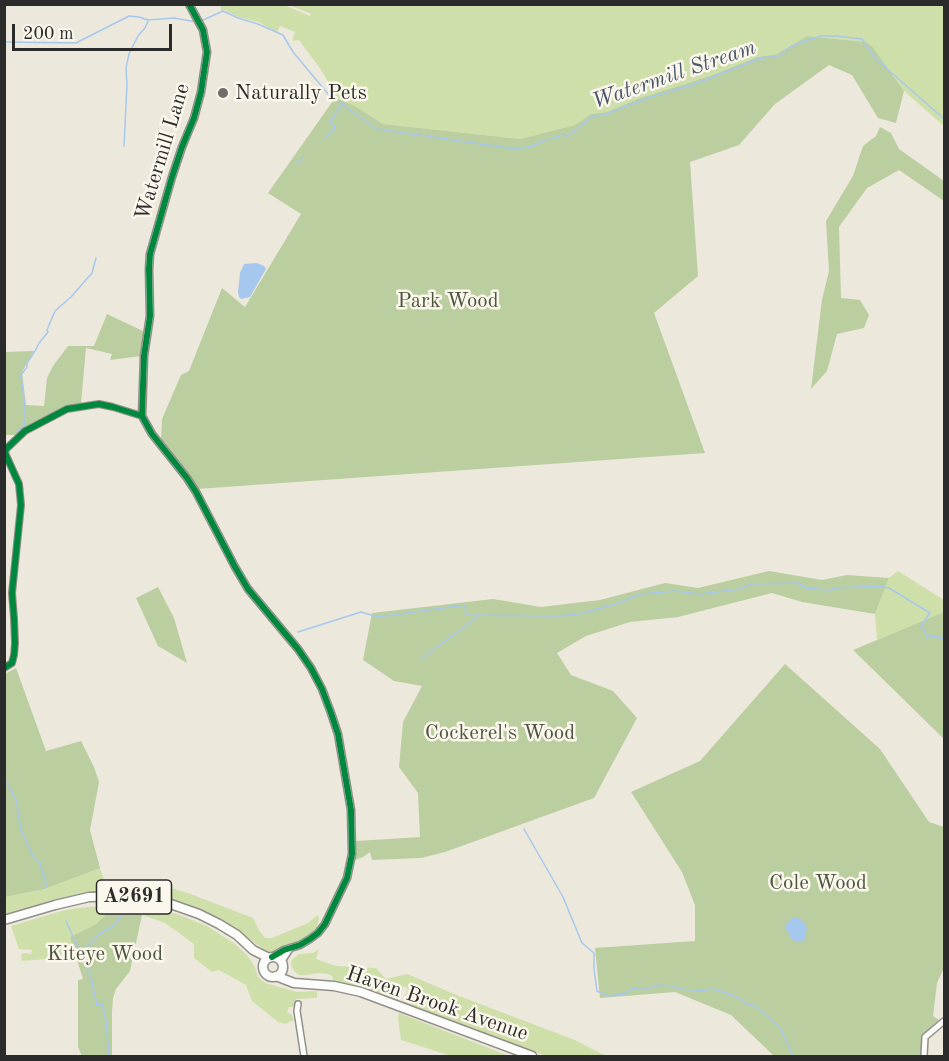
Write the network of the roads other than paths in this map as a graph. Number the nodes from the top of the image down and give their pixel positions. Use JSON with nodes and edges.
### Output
{"nodes":[{"id":1,"x":189,"y":4,"type":"edge"},
{"id":2,"x":142,"y":416,"type":"junction"},
{"id":3,"x":4,"y":668,"type":"edge"},
{"id":4,"x":4,"y":920,"type":"edge"},
{"id":5,"x":290,"y":948,"type":"junction"},
{"id":6,"x":253,"y":950,"type":"junction"},
{"id":7,"x":271,"y":957,"type":"junction"},
{"id":8,"x":282,"y":965,"type":"junction"},
{"id":9,"x":264,"y":968,"type":"junction"},
{"id":10,"x":276,"y":976,"type":"junction"},
{"id":11,"x":294,"y":983,"type":"junction"},
{"id":12,"x":298,"y":1004,"type":"dead end"},
{"id":13,"x":290,"y":1010,"type":"dead end"},
{"id":14,"x":297,"y":1011,"type":"junction"},
{"id":15,"x":945,"y":1021,"type":"edge"},
{"id":16,"x":304,"y":1056,"type":"edge"},
{"id":17,"x":532,"y":1056,"type":"edge"},
{"id":18,"x":924,"y":1056,"type":"edge"}],
"edges":[{"from":1,"to":2,"type":"street","name":"Watermill Lane"},
{"from":2,"to":3,"type":"street"},
{"from":2,"to":5,"type":"street"},
{"from":4,"to":6,"type":"main road","number":"A2691"},
{"from":5,"to":7,"type":"street"},
{"from":5,"to":8,"type":"street"},
{"from":6,"to":7,"type":"main road","number":"A2691"},
{"from":6,"to":9,"type":"main road","number":"A2691"},
{"from":7,"to":8,"type":"main road"},
{"from":7,"to":9,"type":"main road"},
{"from":8,"to":10,"type":"main road"},
{"from":8,"to":11,"type":"main road"},
{"from":9,"to":10,"type":"main road"},
{"from":10,"to":11,"type":"main road","name":"Haven Brook Avenue"},
{"from":11,"to":17,"type":"main road","name":"Haven Brook Avenue"},
{"from":12,"to":14,"type":"street"},
{"from":13,"to":14,"type":"street"},
{"from":14,"to":16,"type":"street"},
{"from":15,"to":18,"type":"street"}]}
